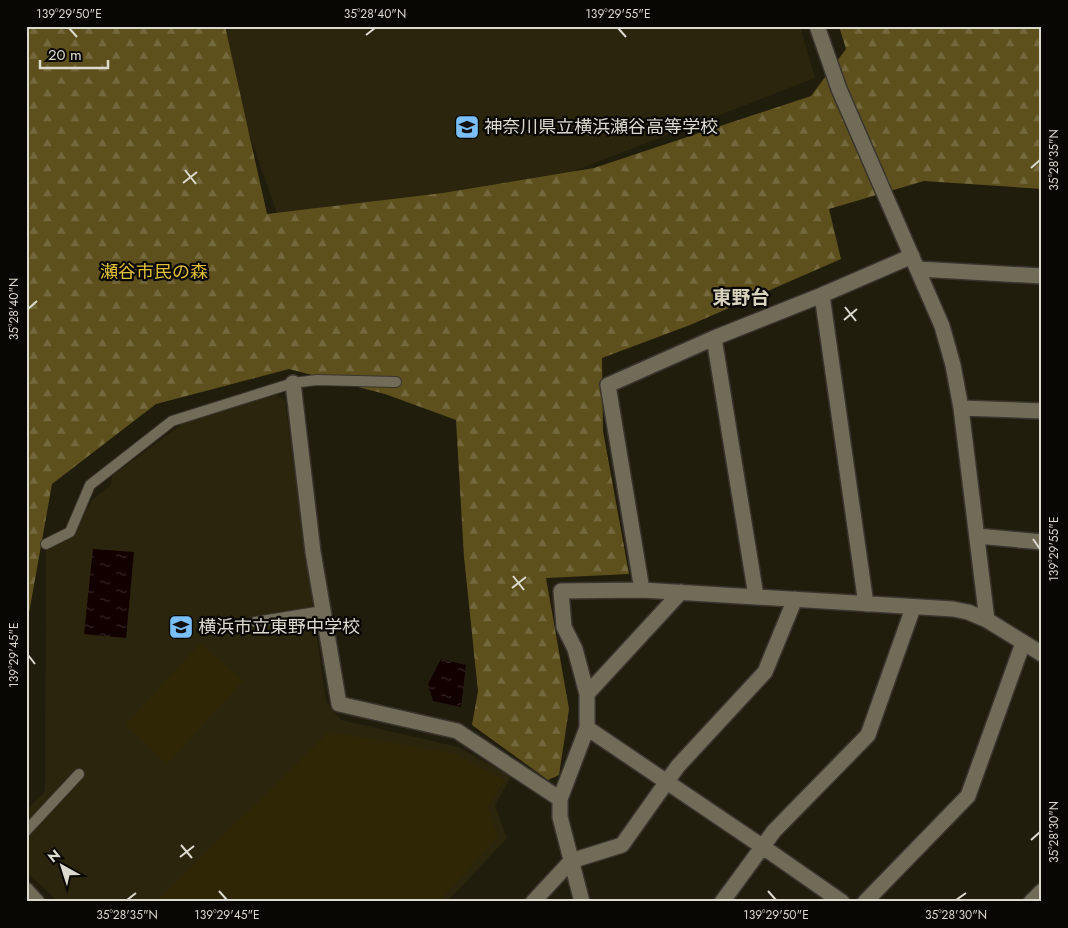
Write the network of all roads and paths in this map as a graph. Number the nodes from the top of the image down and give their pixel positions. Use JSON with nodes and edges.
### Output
{"nodes":[{"id":1,"x":818,"y":26,"type":"edge"},
{"id":2,"x":915,"y":262,"type":"junction"},
{"id":3,"x":1042,"y":276,"type":"edge"},
{"id":4,"x":822,"y":295,"type":"junction"},
{"id":5,"x":714,"y":338,"type":"junction"},
{"id":6,"x":396,"y":382,"type":"dead end"},
{"id":7,"x":293,"y":383,"type":"junction"},
{"id":8,"x":961,"y":408,"type":"junction"},
{"id":9,"x":1042,"y":412,"type":"edge"},
{"id":10,"x":977,"y":536,"type":"junction"},
{"id":11,"x":1042,"y":542,"type":"edge"},
{"id":12,"x":46,"y":544,"type":"dead end"},
{"id":13,"x":642,"y":590,"type":"junction"},
{"id":14,"x":681,"y":592,"type":"junction"},
{"id":15,"x":756,"y":596,"type":"junction"},
{"id":16,"x":795,"y":599,"type":"junction"},
{"id":17,"x":866,"y":604,"type":"junction"},
{"id":18,"x":913,"y":608,"type":"junction"},
{"id":19,"x":323,"y":611,"type":"junction"},
{"id":20,"x":987,"y":620,"type":"junction"},
{"id":21,"x":255,"y":622,"type":"dead end"},
{"id":22,"x":1023,"y":643,"type":"junction"},
{"id":23,"x":1042,"y":654,"type":"edge"},
{"id":24,"x":587,"y":694,"type":"junction"},
{"id":25,"x":587,"y":728,"type":"junction"},
{"id":26,"x":79,"y":774,"type":"dead end"},
{"id":27,"x":667,"y":781,"type":"junction"},
{"id":28,"x":560,"y":799,"type":"junction"},
{"id":29,"x":26,"y":831,"type":"edge"},
{"id":30,"x":763,"y":846,"type":"junction"},
{"id":31,"x":571,"y":861,"type":"junction"},
{"id":32,"x":26,"y":890,"type":"edge"},
{"id":33,"x":1042,"y":891,"type":"edge"},
{"id":34,"x":38,"y":902,"type":"edge"},
{"id":35,"x":534,"y":902,"type":"edge"},
{"id":36,"x":582,"y":902,"type":"edge"},
{"id":37,"x":722,"y":902,"type":"edge"},
{"id":38,"x":842,"y":902,"type":"edge"},
{"id":39,"x":865,"y":902,"type":"edge"},
{"id":40,"x":1031,"y":902,"type":"edge"}],
"edges":[{"from":1,"to":2,"type":"street"},
{"from":2,"to":3,"type":"street"},
{"from":2,"to":4,"type":"street"},
{"from":2,"to":8,"type":"street"},
{"from":4,"to":5,"type":"street"},
{"from":4,"to":17,"type":"street"},
{"from":5,"to":13,"type":"street"},
{"from":5,"to":15,"type":"street"},
{"from":6,"to":7,"type":"lane"},
{"from":7,"to":12,"type":"lane"},
{"from":7,"to":19,"type":"street"},
{"from":8,"to":9,"type":"street"},
{"from":8,"to":10,"type":"street"},
{"from":10,"to":11,"type":"street"},
{"from":10,"to":20,"type":"street"},
{"from":13,"to":14,"type":"street"},
{"from":13,"to":24,"type":"street"},
{"from":14,"to":15,"type":"street"},
{"from":14,"to":24,"type":"street"},
{"from":15,"to":16,"type":"street"},
{"from":16,"to":17,"type":"street"},
{"from":16,"to":27,"type":"street"},
{"from":17,"to":18,"type":"street"},
{"from":18,"to":20,"type":"street"},
{"from":18,"to":30,"type":"street"},
{"from":19,"to":21,"type":"lane"},
{"from":19,"to":28,"type":"street"},
{"from":20,"to":22,"type":"street"},
{"from":22,"to":23,"type":"street"},
{"from":22,"to":39,"type":"street"},
{"from":24,"to":25,"type":"street"},
{"from":25,"to":27,"type":"street"},
{"from":25,"to":28,"type":"street"},
{"from":26,"to":29,"type":"lane"},
{"from":27,"to":30,"type":"street"},
{"from":27,"to":31,"type":"street"},
{"from":28,"to":31,"type":"street"},
{"from":30,"to":37,"type":"street"},
{"from":30,"to":38,"type":"street"},
{"from":31,"to":35,"type":"street"},
{"from":31,"to":36,"type":"street"},
{"from":32,"to":34,"type":"street"},
{"from":33,"to":40,"type":"street"}]}
